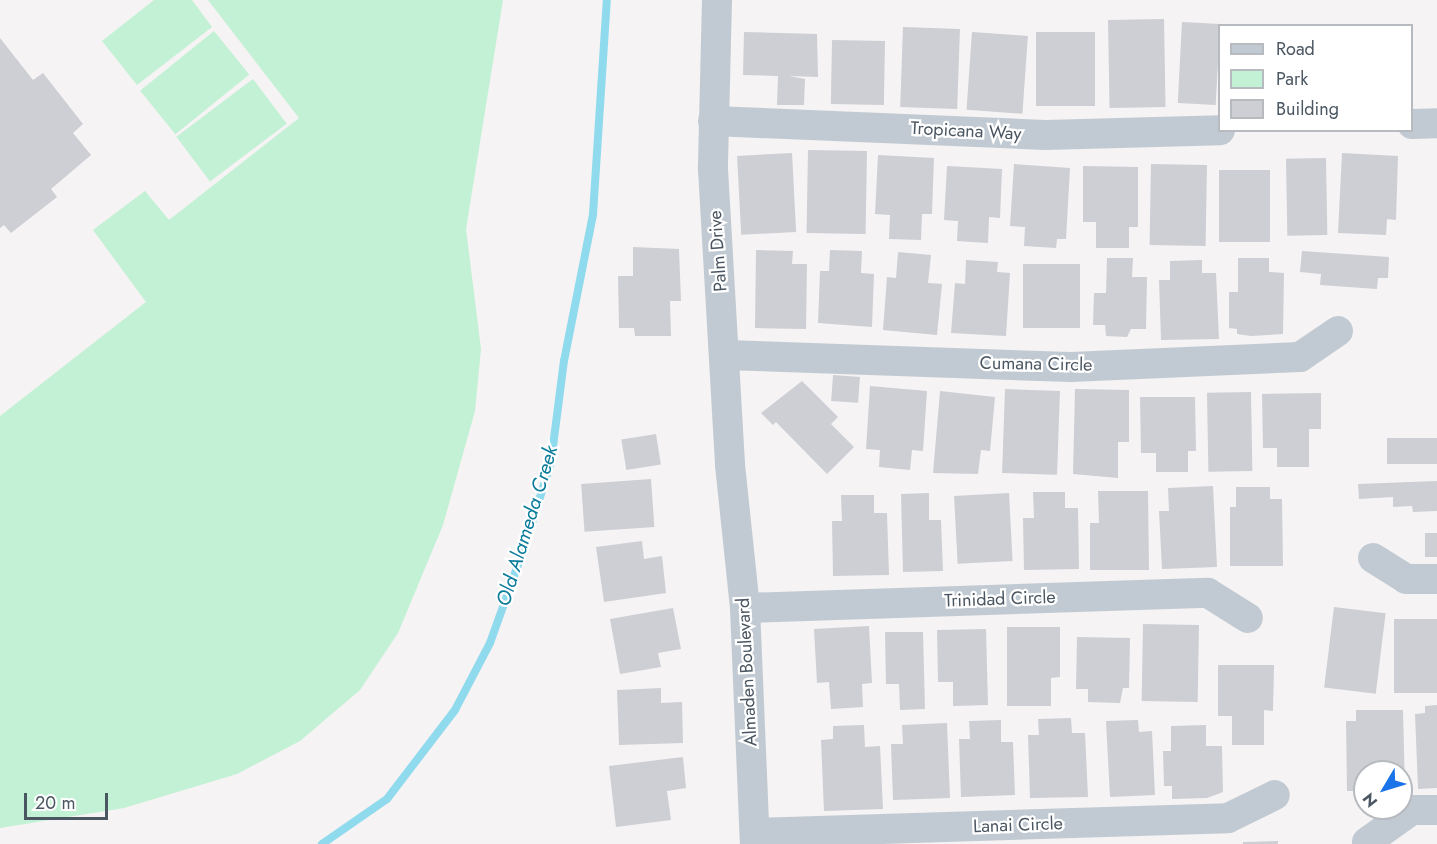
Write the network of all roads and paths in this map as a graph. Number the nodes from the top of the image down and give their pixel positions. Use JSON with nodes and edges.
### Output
{"nodes":[{"id":1,"x":717,"y":0,"type":"edge"},
{"id":2,"x":713,"y":121,"type":"junction"},
{"id":3,"x":1437,"y":123,"type":"edge"},
{"id":4,"x":1413,"y":124,"type":"edge"},
{"id":5,"x":1218,"y":130,"type":"edge"},
{"id":6,"x":1338,"y":331,"type":"dead end"},
{"id":7,"x":725,"y":355,"type":"junction"},
{"id":8,"x":733,"y":501,"type":"joint"},
{"id":9,"x":1372,"y":558,"type":"dead end"},
{"id":10,"x":1437,"y":579,"type":"edge"},
{"id":11,"x":745,"y":608,"type":"junction"},
{"id":12,"x":1248,"y":618,"type":"dead end"},
{"id":13,"x":1275,"y":795,"type":"dead end"},
{"id":14,"x":1437,"y":810,"type":"edge"},
{"id":15,"x":755,"y":839,"type":"edge"},
{"id":16,"x":1367,"y":842,"type":"dead end"}],
"edges":[{"from":1,"to":2,"type":"street","name":"Palm Drive"},
{"from":2,"to":5,"type":"street","name":"Tropicana Way"},
{"from":2,"to":7,"type":"street","name":"Palm Drive"},
{"from":3,"to":4,"type":"street"},
{"from":6,"to":7,"type":"street","name":"Cumana Circle"},
{"from":7,"to":8,"type":"street","name":"Palm Drive"},
{"from":8,"to":11,"type":"street","name":"Almaden Boulevard"},
{"from":9,"to":10,"type":"street"},
{"from":11,"to":12,"type":"street","name":"Trinidad Circle"},
{"from":11,"to":15,"type":"street","name":"Almaden Boulevard"},
{"from":13,"to":15,"type":"street","name":"Lanai Circle"},
{"from":14,"to":16,"type":"street"}]}
